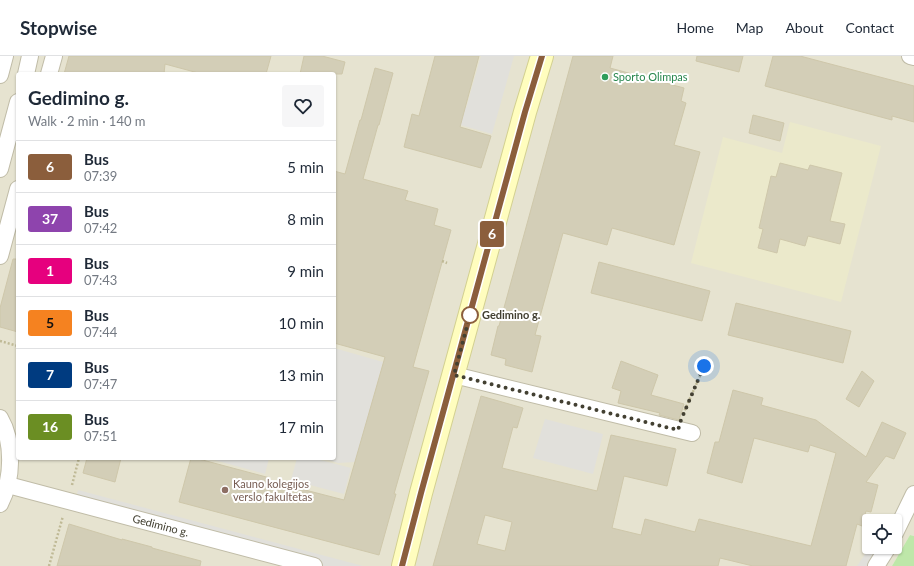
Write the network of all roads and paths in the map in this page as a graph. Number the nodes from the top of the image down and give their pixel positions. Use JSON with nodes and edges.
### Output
{"nodes":[{"id":1,"x":5,"y":56,"type":"edge"},
{"id":2,"x":30,"y":56,"type":"edge"},
{"id":3,"x":54,"y":56,"type":"edge"},
{"id":4,"x":542,"y":56,"type":"edge"},
{"id":5,"x":910,"y":56,"type":"edge"},
{"id":6,"x":914,"y":57,"type":"edge"},
{"id":7,"x":26,"y":72,"type":"edge"},
{"id":8,"x":50,"y":72,"type":"edge"},
{"id":9,"x":0,"y":75,"type":"edge"},
{"id":10,"x":16,"y":110,"type":"edge"},
{"id":11,"x":0,"y":170,"type":"edge"},
{"id":12,"x":16,"y":196,"type":"edge"},
{"id":13,"x":0,"y":256,"type":"edge"},
{"id":14,"x":442,"y":261,"type":"dead end"},
{"id":15,"x":446,"y":263,"type":"dead end"},
{"id":16,"x":0,"y":341,"type":"edge"},
{"id":17,"x":16,"y":345,"type":"edge"},
{"id":18,"x":704,"y":366,"type":"dead end"},
{"id":19,"x":454,"y":375,"type":"junction"},
{"id":20,"x":0,"y":418,"type":"edge"},
{"id":21,"x":685,"y":431,"type":"joint"},
{"id":22,"x":8,"y":485,"type":"junction"},
{"id":23,"x":914,"y":494,"type":"edge"},
{"id":24,"x":0,"y":504,"type":"edge"},
{"id":25,"x":902,"y":519,"type":"edge"},
{"id":26,"x":884,"y":554,"type":"edge"},
{"id":27,"x":314,"y":566,"type":"edge"},
{"id":28,"x":402,"y":566,"type":"edge"},
{"id":29,"x":876,"y":566,"type":"edge"}],
"edges":[{"from":1,"to":9,"type":"street"},
{"from":2,"to":7,"type":"street"},
{"from":3,"to":8,"type":"street"},
{"from":4,"to":19,"type":"street"},
{"from":5,"to":6,"type":"street"},
{"from":10,"to":11,"type":"street"},
{"from":12,"to":13,"type":"street"},
{"from":14,"to":15,"type":"path"},
{"from":16,"to":17,"type":"path"},
{"from":18,"to":21,"type":"path"},
{"from":19,"to":21,"type":"street"},
{"from":19,"to":28,"type":"street"},
{"from":20,"to":22,"type":"street"},
{"from":22,"to":24,"type":"street"},
{"from":22,"to":27,"type":"street","name":"Gedimino g."},
{"from":23,"to":25,"type":"street"},
{"from":26,"to":29,"type":"street"}]}
